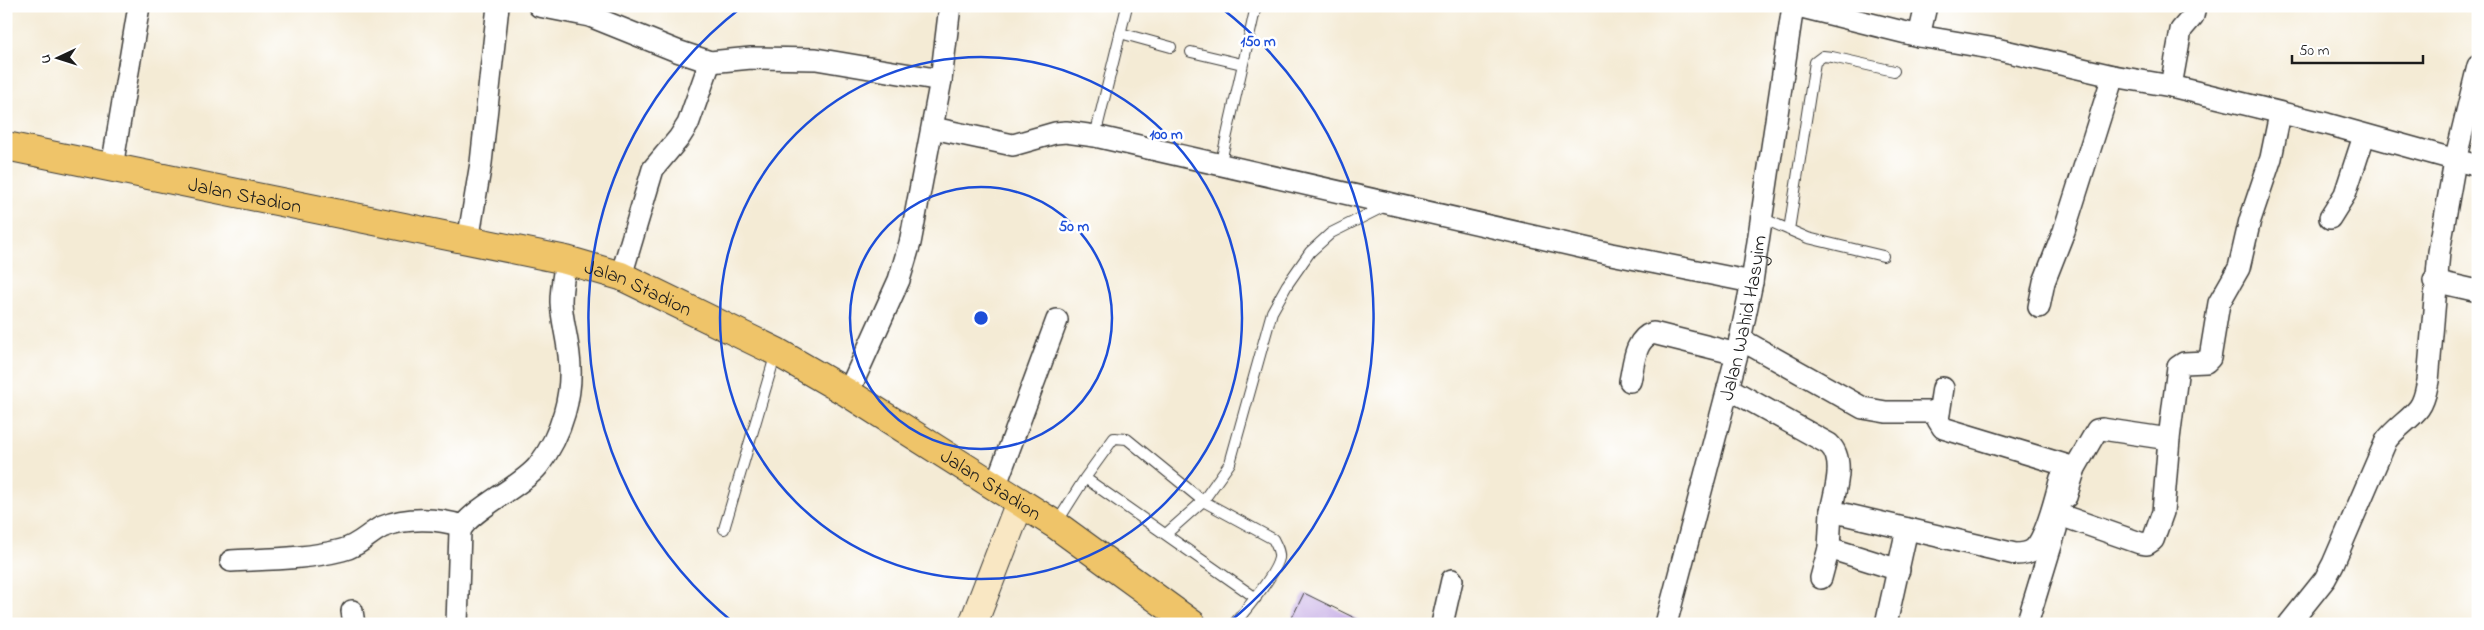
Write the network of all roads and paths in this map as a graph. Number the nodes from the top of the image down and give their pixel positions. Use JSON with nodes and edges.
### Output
{"nodes":[{"id":1,"x":139,"y":6,"type":"edge"},
{"id":2,"x":498,"y":6,"type":"edge"},
{"id":3,"x":540,"y":6,"type":"edge"},
{"id":4,"x":950,"y":6,"type":"edge"},
{"id":5,"x":1126,"y":6,"type":"edge"},
{"id":6,"x":1256,"y":6,"type":"edge"},
{"id":7,"x":1793,"y":6,"type":"edge"},
{"id":8,"x":1798,"y":6,"type":"edge"},
{"id":9,"x":1926,"y":6,"type":"edge"},
{"id":10,"x":2195,"y":6,"type":"edge"},
{"id":11,"x":1120,"y":33,"type":"junction"},
{"id":12,"x":1919,"y":36,"type":"junction"},
{"id":13,"x":1172,"y":47,"type":"dead end"},
{"id":14,"x":1191,"y":52,"type":"dead end"},
{"id":15,"x":710,"y":62,"type":"junction"},
{"id":16,"x":1242,"y":64,"type":"junction"},
{"id":17,"x":2478,"y":66,"type":"edge"},
{"id":18,"x":1894,"y":71,"type":"dead end"},
{"id":19,"x":2112,"y":76,"type":"junction"},
{"id":20,"x":941,"y":80,"type":"junction"},
{"id":21,"x":2172,"y":86,"type":"junction"},
{"id":22,"x":2280,"y":114,"type":"junction"},
{"id":23,"x":932,"y":128,"type":"junction"},
{"id":24,"x":1095,"y":136,"type":"junction"},
{"id":25,"x":2364,"y":136,"type":"junction"},
{"id":26,"x":6,"y":146,"type":"edge"},
{"id":27,"x":2455,"y":161,"type":"junction"},
{"id":28,"x":1220,"y":166,"type":"junction"},
{"id":29,"x":2478,"y":166,"type":"edge"},
{"id":30,"x":112,"y":167,"type":"junction"},
{"id":31,"x":1388,"y":205,"type":"junction"},
{"id":32,"x":1762,"y":218,"type":"junction"},
{"id":33,"x":2330,"y":218,"type":"dead end"},
{"id":34,"x":1789,"y":230,"type":"junction"},
{"id":35,"x":468,"y":240,"type":"junction"},
{"id":36,"x":1883,"y":256,"type":"dead end"},
{"id":37,"x":566,"y":260,"type":"junction"},
{"id":38,"x":621,"y":276,"type":"junction"},
{"id":39,"x":2434,"y":281,"type":"junction"},
{"id":40,"x":1752,"y":282,"type":"junction"},
{"id":41,"x":2478,"y":291,"type":"edge"},
{"id":42,"x":2039,"y":307,"type":"dead end"},
{"id":43,"x":1057,"y":320,"type":"dead end"},
{"id":44,"x":1739,"y":346,"type":"junction"},
{"id":45,"x":777,"y":352,"type":"junction"},
{"id":46,"x":1630,"y":381,"type":"dead end"},
{"id":47,"x":1728,"y":388,"type":"junction"},
{"id":48,"x":1943,"y":388,"type":"dead end"},
{"id":49,"x":848,"y":393,"type":"junction"},
{"id":50,"x":1939,"y":412,"type":"junction"},
{"id":51,"x":2169,"y":439,"type":"junction"},
{"id":52,"x":2068,"y":473,"type":"junction"},
{"id":53,"x":1084,"y":478,"type":"junction"},
{"id":54,"x":995,"y":487,"type":"junction"},
{"id":55,"x":1203,"y":501,"type":"junction"},
{"id":56,"x":1020,"y":502,"type":"junction"},
{"id":57,"x":1831,"y":511,"type":"junction"},
{"id":58,"x":2060,"y":515,"type":"junction"},
{"id":59,"x":1056,"y":525,"type":"junction"},
{"id":60,"x":462,"y":526,"type":"junction"},
{"id":61,"x":724,"y":529,"type":"dead end"},
{"id":62,"x":1907,"y":529,"type":"junction"},
{"id":63,"x":1167,"y":533,"type":"junction"},
{"id":64,"x":1829,"y":548,"type":"junction"},
{"id":65,"x":231,"y":561,"type":"dead end"},
{"id":66,"x":1899,"y":570,"type":"junction"},
{"id":67,"x":1821,"y":578,"type":"dead end"},
{"id":68,"x":1452,"y":580,"type":"dead end"},
{"id":69,"x":1256,"y":598,"type":"junction"},
{"id":70,"x":457,"y":624,"type":"edge"},
{"id":71,"x":973,"y":624,"type":"edge"},
{"id":72,"x":1192,"y":624,"type":"edge"},
{"id":73,"x":1234,"y":624,"type":"edge"},
{"id":74,"x":1442,"y":624,"type":"edge"},
{"id":75,"x":1666,"y":624,"type":"edge"},
{"id":76,"x":1886,"y":624,"type":"edge"},
{"id":77,"x":2027,"y":624,"type":"edge"},
{"id":78,"x":2289,"y":624,"type":"edge"}],
"edges":[{"from":1,"to":30,"type":"street"},
{"from":2,"to":35,"type":"street"},
{"from":3,"to":15,"type":"street"},
{"from":4,"to":20,"type":"street"},
{"from":5,"to":11,"type":"lane"},
{"from":6,"to":16,"type":"lane"},
{"from":7,"to":32,"type":"street","name":"Jalan Wahid Hasyim"},
{"from":8,"to":12,"type":"street"},
{"from":9,"to":12,"type":"street"},
{"from":10,"to":21,"type":"street"},
{"from":11,"to":13,"type":"lane"},
{"from":11,"to":24,"type":"lane"},
{"from":12,"to":19,"type":"street"},
{"from":14,"to":16,"type":"lane"},
{"from":15,"to":20,"type":"street"},
{"from":15,"to":38,"type":"street"},
{"from":16,"to":28,"type":"lane"},
{"from":17,"to":27,"type":"street"},
{"from":18,"to":34,"type":"lane"},
{"from":19,"to":21,"type":"street"},
{"from":19,"to":42,"type":"street"},
{"from":20,"to":23,"type":"street"},
{"from":21,"to":22,"type":"street"},
{"from":22,"to":25,"type":"street"},
{"from":22,"to":51,"type":"street"},
{"from":23,"to":24,"type":"street"},
{"from":23,"to":49,"type":"street"},
{"from":24,"to":28,"type":"street"},
{"from":25,"to":27,"type":"street"},
{"from":25,"to":33,"type":"street"},
{"from":26,"to":30,"type":"main road","name":"Jalan Stadion"},
{"from":27,"to":29,"type":"street"},
{"from":27,"to":39,"type":"street"},
{"from":28,"to":31,"type":"street"},
{"from":30,"to":35,"type":"main road","name":"Jalan Stadion"},
{"from":31,"to":40,"type":"street"},
{"from":31,"to":55,"type":"lane"},
{"from":32,"to":34,"type":"lane"},
{"from":32,"to":40,"type":"street","name":"Jalan Wahid Hasyim"},
{"from":34,"to":36,"type":"lane"},
{"from":35,"to":37,"type":"main road","name":"Jalan Stadion"},
{"from":37,"to":38,"type":"main road","name":"Jalan Stadion"},
{"from":37,"to":60,"type":"street"},
{"from":38,"to":45,"type":"main road","name":"Jalan Stadion"},
{"from":39,"to":41,"type":"street"},
{"from":39,"to":78,"type":"street"},
{"from":40,"to":44,"type":"street","name":"Jalan Wahid Hasyim"},
{"from":43,"to":54,"type":"street"},
{"from":44,"to":46,"type":"street"},
{"from":44,"to":47,"type":"street","name":"Jalan Wahid Hasyim"},
{"from":44,"to":50,"type":"street"},
{"from":45,"to":49,"type":"main road","name":"Jalan Stadion"},
{"from":45,"to":61,"type":"lane"},
{"from":47,"to":57,"type":"street"},
{"from":47,"to":75,"type":"street","name":"Jalan Wahid Hasyim"},
{"from":48,"to":50,"type":"street"},
{"from":49,"to":54,"type":"main road","name":"Jalan Stadion"},
{"from":50,"to":52,"type":"street"},
{"from":51,"to":52,"type":"street"},
{"from":51,"to":58,"type":"street"},
{"from":52,"to":58,"type":"street"},
{"from":52,"to":62,"type":"street"},
{"from":53,"to":55,"type":"lane"},
{"from":53,"to":59,"type":"lane"},
{"from":53,"to":63,"type":"lane"},
{"from":54,"to":56,"type":"main road","name":"Jalan Stadion"},
{"from":55,"to":63,"type":"lane"},
{"from":55,"to":69,"type":"lane"},
{"from":56,"to":59,"type":"main road","name":"Jalan Stadion"},
{"from":56,"to":71,"type":"main road"},
{"from":57,"to":62,"type":"street"},
{"from":57,"to":64,"type":"street"},
{"from":58,"to":77,"type":"street"},
{"from":59,"to":72,"type":"main road","name":"Jalan Stadion"},
{"from":60,"to":65,"type":"street"},
{"from":60,"to":70,"type":"street"},
{"from":62,"to":66,"type":"street"},
{"from":63,"to":69,"type":"lane"},
{"from":64,"to":66,"type":"street"},
{"from":64,"to":67,"type":"street"},
{"from":66,"to":76,"type":"street"},
{"from":68,"to":74,"type":"street"},
{"from":69,"to":73,"type":"lane"}]}
